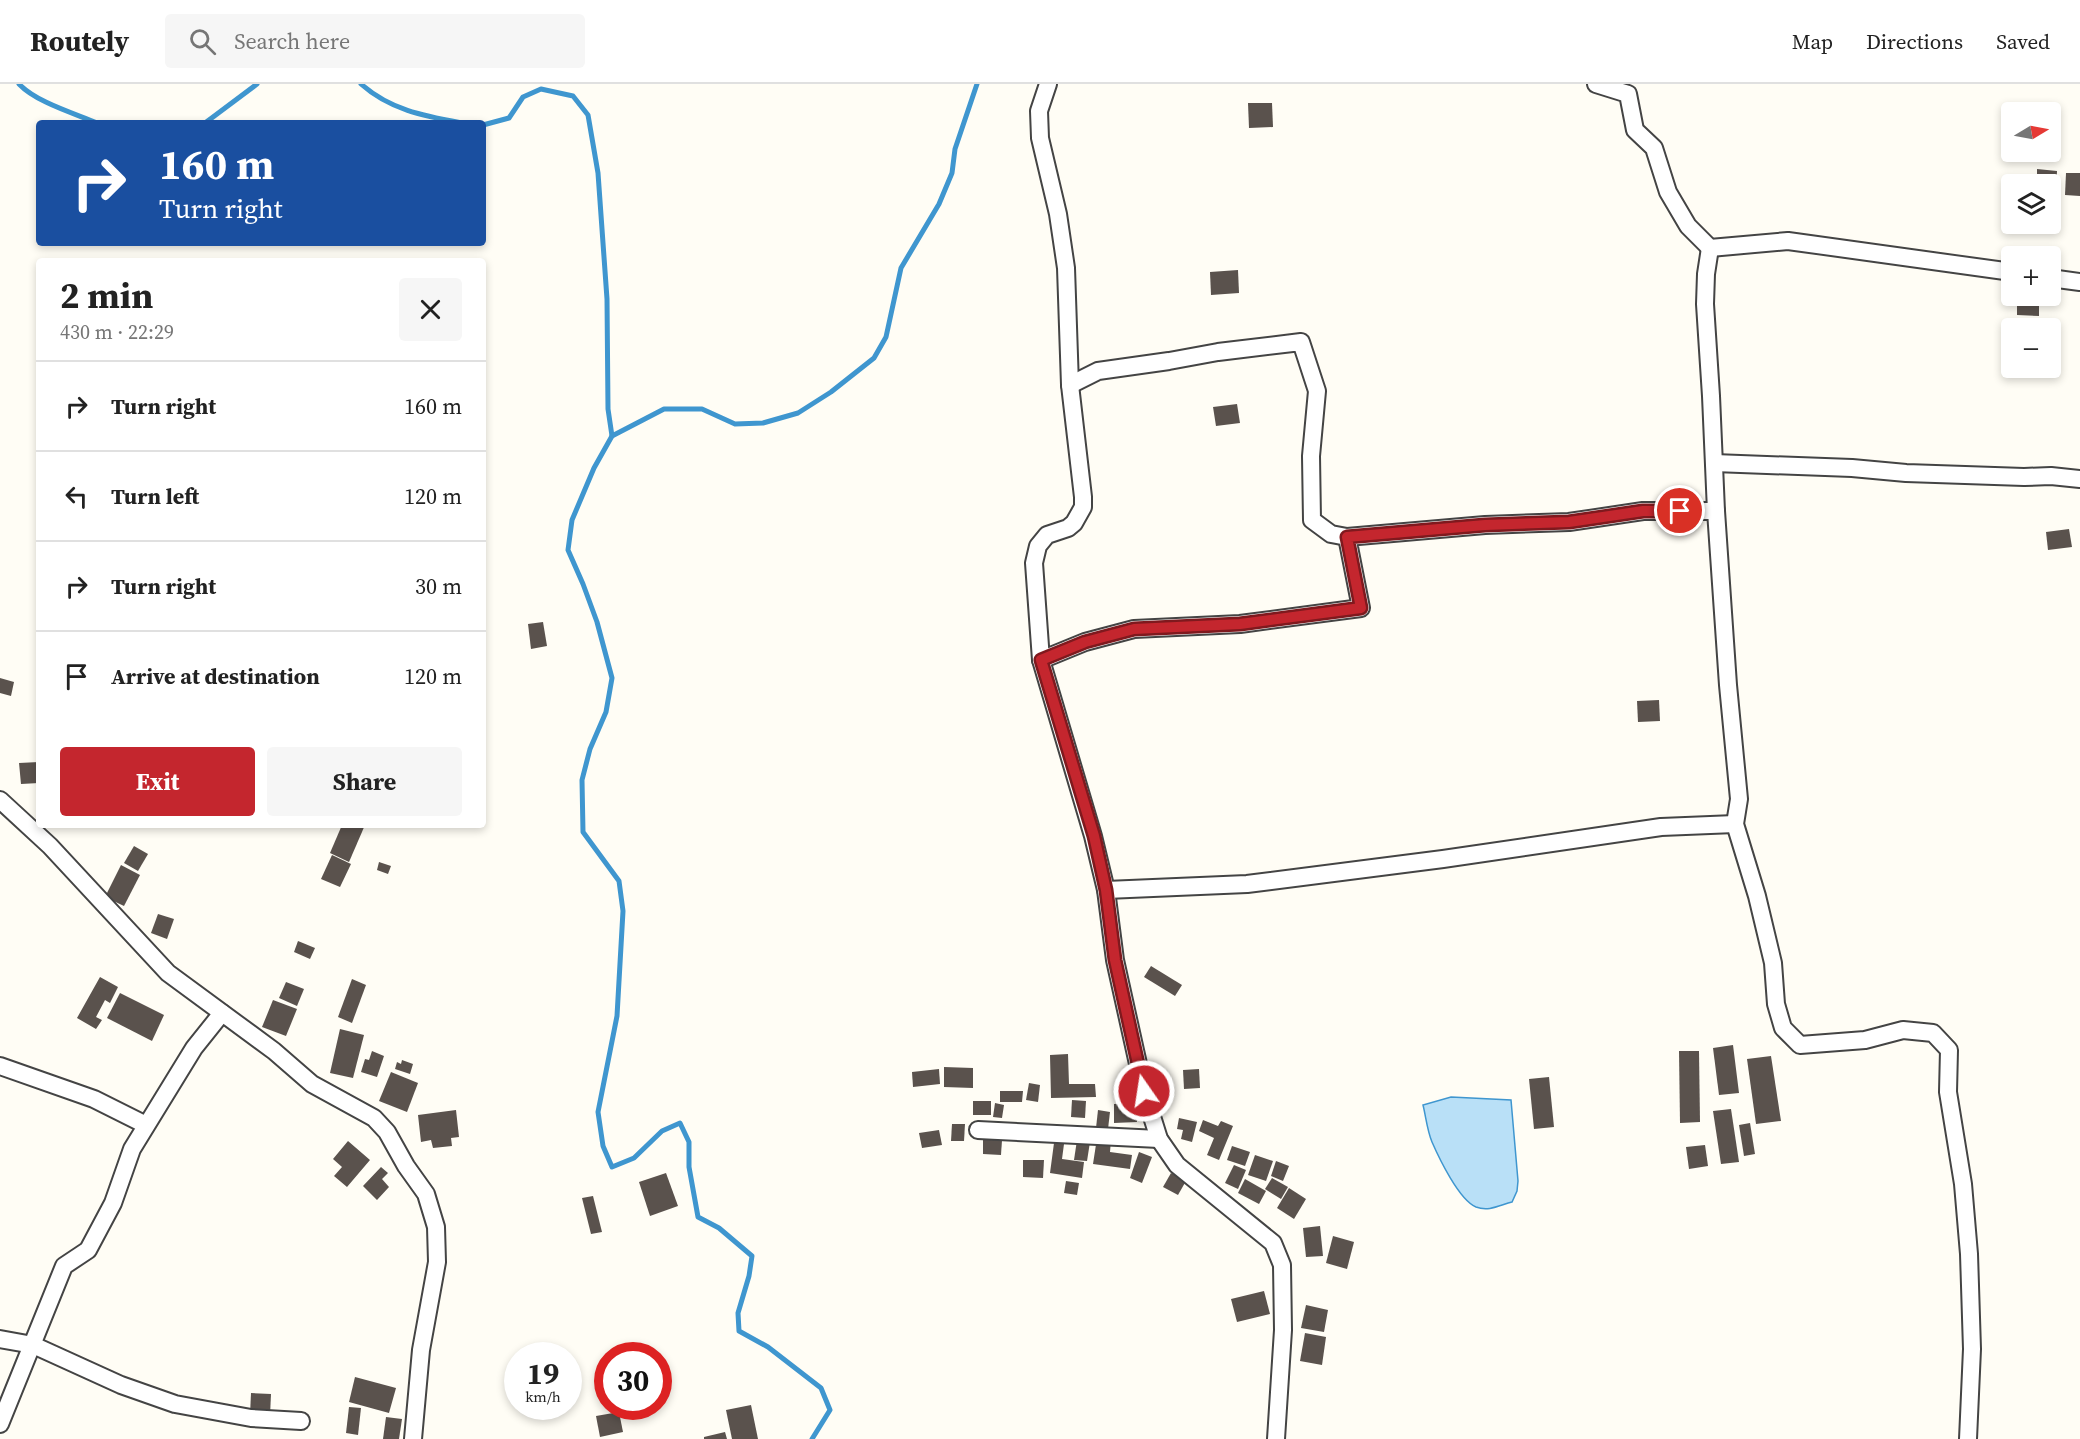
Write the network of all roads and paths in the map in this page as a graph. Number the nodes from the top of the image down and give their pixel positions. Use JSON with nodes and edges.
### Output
{"nodes":[{"id":1,"x":1048,"y":84,"type":"edge"},
{"id":2,"x":1596,"y":84,"type":"edge"},
{"id":3,"x":1710,"y":248,"type":"junction"},
{"id":4,"x":2001,"y":271,"type":"edge"},
{"id":5,"x":2061,"y":279,"type":"edge"},
{"id":6,"x":2080,"y":282,"type":"edge"},
{"id":7,"x":1070,"y":385,"type":"junction"},
{"id":8,"x":1714,"y":463,"type":"junction"},
{"id":9,"x":2080,"y":479,"type":"edge"},
{"id":10,"x":1716,"y":511,"type":"junction"},
{"id":11,"x":1347,"y":537,"type":"junction"},
{"id":12,"x":1041,"y":660,"type":"junction"},
{"id":13,"x":0,"y":800,"type":"edge"},
{"id":14,"x":1735,"y":824,"type":"junction"},
{"id":15,"x":1106,"y":890,"type":"junction"},
{"id":16,"x":222,"y":1013,"type":"junction"},
{"id":17,"x":0,"y":1066,"type":"edge"},
{"id":18,"x":146,"y":1125,"type":"junction"},
{"id":19,"x":978,"y":1130,"type":"dead end"},
{"id":20,"x":1159,"y":1139,"type":"junction"},
{"id":21,"x":0,"y":1339,"type":"edge"},
{"id":22,"x":33,"y":1345,"type":"junction"},
{"id":23,"x":301,"y":1421,"type":"dead end"},
{"id":24,"x":0,"y":1424,"type":"edge"},
{"id":25,"x":413,"y":1439,"type":"edge"},
{"id":26,"x":1276,"y":1439,"type":"edge"},
{"id":27,"x":1968,"y":1439,"type":"edge"}],
"edges":[{"from":1,"to":7,"type":"street"},
{"from":2,"to":3,"type":"street"},
{"from":3,"to":4,"type":"street"},
{"from":3,"to":8,"type":"street"},
{"from":5,"to":6,"type":"street"},
{"from":7,"to":11,"type":"street"},
{"from":7,"to":12,"type":"street"},
{"from":8,"to":9,"type":"street"},
{"from":8,"to":10,"type":"street"},
{"from":10,"to":11,"type":"street"},
{"from":10,"to":14,"type":"street"},
{"from":11,"to":12,"type":"street"},
{"from":12,"to":15,"type":"street"},
{"from":13,"to":16,"type":"street"},
{"from":14,"to":15,"type":"street"},
{"from":14,"to":27,"type":"street"},
{"from":15,"to":20,"type":"street"},
{"from":16,"to":18,"type":"street"},
{"from":16,"to":25,"type":"street"},
{"from":17,"to":18,"type":"street"},
{"from":18,"to":22,"type":"street"},
{"from":19,"to":20,"type":"street"},
{"from":20,"to":26,"type":"street"},
{"from":21,"to":22,"type":"street"},
{"from":22,"to":23,"type":"street"},
{"from":22,"to":24,"type":"street"}]}
